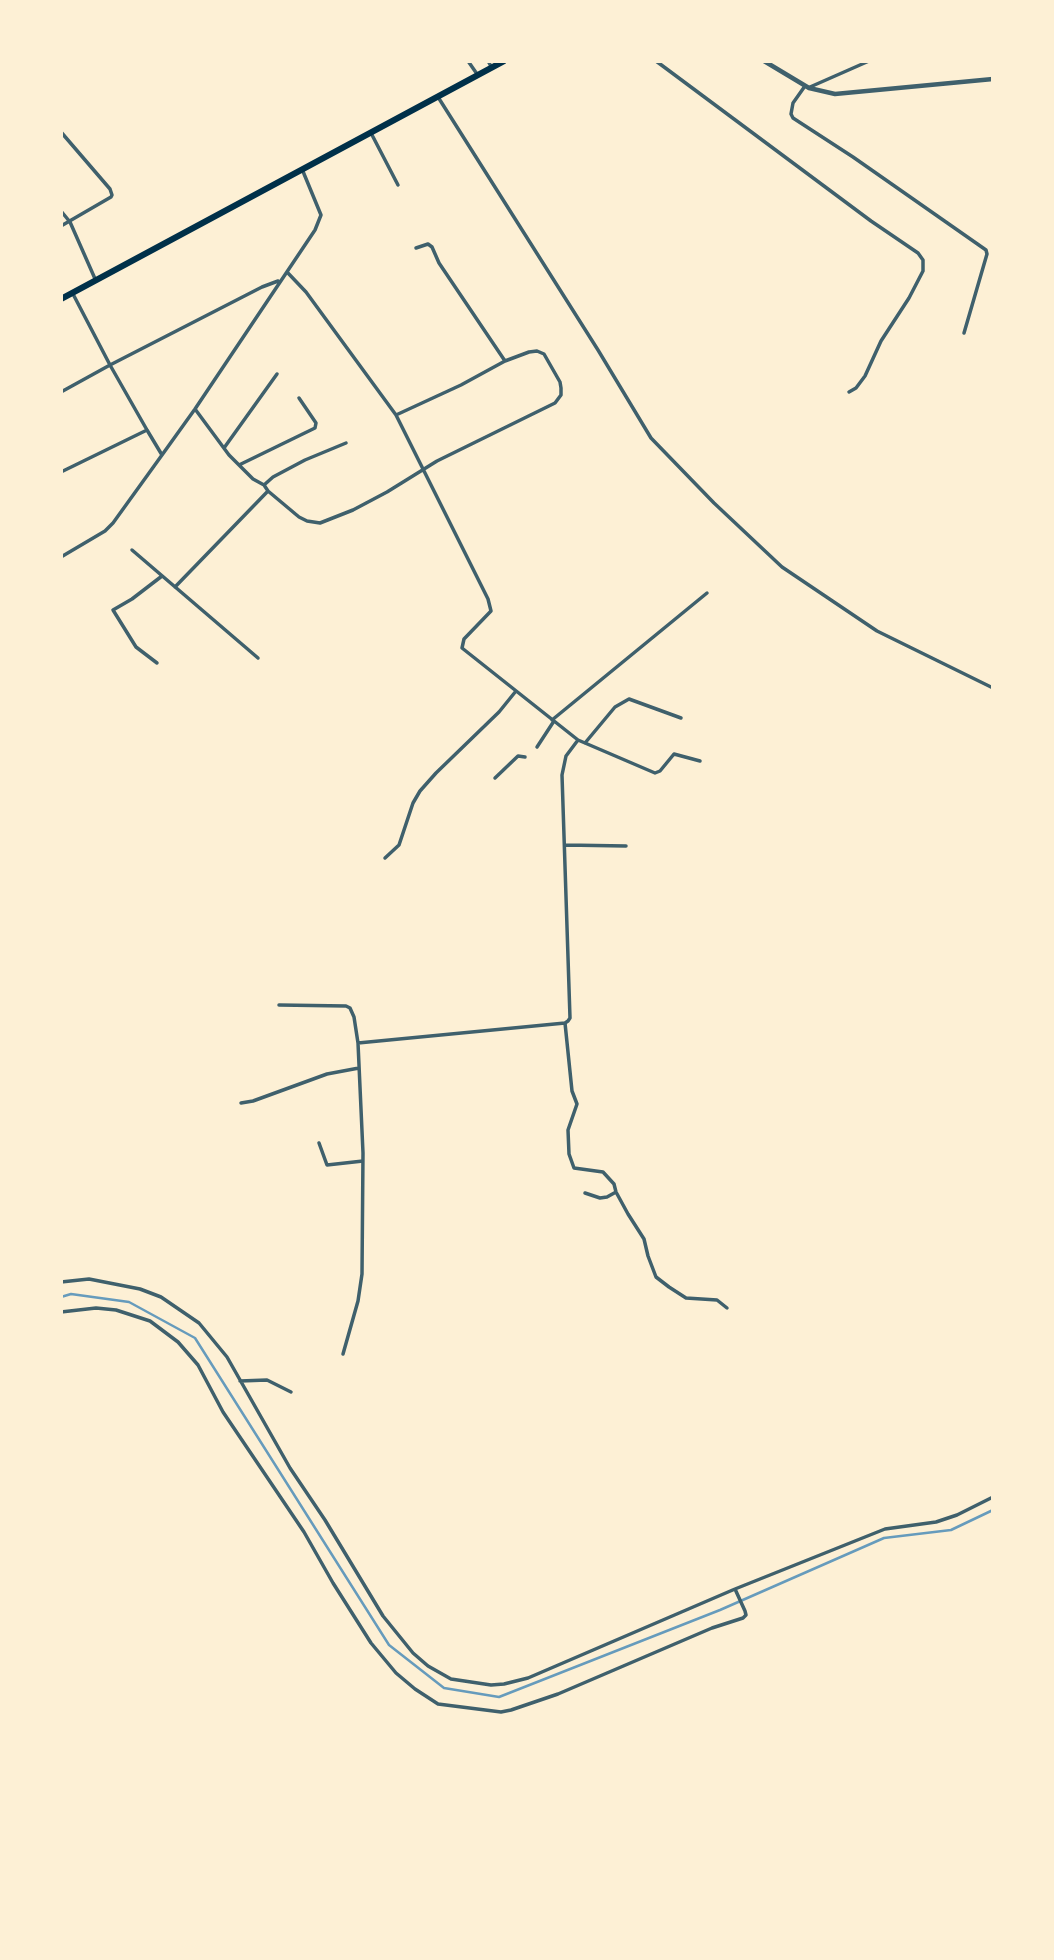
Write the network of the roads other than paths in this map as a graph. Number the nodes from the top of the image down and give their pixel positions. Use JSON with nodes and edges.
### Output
{"nodes":[{"id":1,"x":468,"y":61,"type":"edge"},
{"id":2,"x":505,"y":61,"type":"edge"},
{"id":3,"x":656,"y":61,"type":"edge"},
{"id":4,"x":764,"y":61,"type":"edge"},
{"id":5,"x":869,"y":61,"type":"edge"},
{"id":6,"x":490,"y":64,"type":"edge"},
{"id":7,"x":478,"y":76,"type":"junction"},
{"id":8,"x":993,"y":79,"type":"edge"},
{"id":9,"x":807,"y":87,"type":"junction"},
{"id":10,"x":438,"y":97,"type":"junction"},
{"id":11,"x":61,"y":132,"type":"edge"},
{"id":12,"x":371,"y":133,"type":"junction"},
{"id":13,"x":302,"y":169,"type":"junction"},
{"id":14,"x":398,"y":185,"type":"dead end"},
{"id":15,"x":61,"y":211,"type":"edge"},
{"id":16,"x":70,"y":222,"type":"junction"},
{"id":17,"x":61,"y":226,"type":"edge"},
{"id":18,"x":416,"y":248,"type":"dead end"},
{"id":19,"x":287,"y":272,"type":"junction"},
{"id":20,"x":96,"y":281,"type":"junction"},
{"id":21,"x":280,"y":281,"type":"junction"},
{"id":22,"x":72,"y":294,"type":"junction"},
{"id":23,"x":61,"y":299,"type":"edge"},
{"id":24,"x":964,"y":333,"type":"dead end"},
{"id":25,"x":505,"y":361,"type":"junction"},
{"id":26,"x":110,"y":365,"type":"junction"},
{"id":27,"x":277,"y":374,"type":"dead end"},
{"id":28,"x":61,"y":392,"type":"edge"},
{"id":29,"x":849,"y":392,"type":"dead end"},
{"id":30,"x":299,"y":398,"type":"dead end"},
{"id":31,"x":195,"y":409,"type":"junction"},
{"id":32,"x":396,"y":415,"type":"junction"},
{"id":33,"x":147,"y":430,"type":"junction"},
{"id":34,"x":346,"y":443,"type":"dead end"},
{"id":35,"x":224,"y":448,"type":"junction"},
{"id":36,"x":162,"y":454,"type":"junction"},
{"id":37,"x":239,"y":465,"type":"junction"},
{"id":38,"x":424,"y":470,"type":"junction"},
{"id":39,"x":61,"y":472,"type":"edge"},
{"id":40,"x":264,"y":485,"type":"junction"},
{"id":41,"x":268,"y":491,"type":"junction"},
{"id":42,"x":132,"y":550,"type":"dead end"},
{"id":43,"x":61,"y":557,"type":"edge"},
{"id":44,"x":162,"y":576,"type":"junction"},
{"id":45,"x":176,"y":587,"type":"junction"},
{"id":46,"x":707,"y":593,"type":"dead end"},
{"id":47,"x":258,"y":658,"type":"dead end"},
{"id":48,"x":157,"y":663,"type":"dead end"},
{"id":49,"x":993,"y":688,"type":"edge"},
{"id":50,"x":516,"y":691,"type":"junction"},
{"id":51,"x":681,"y":718,"type":"dead end"},
{"id":52,"x":553,"y":721,"type":"junction"},
{"id":53,"x":578,"y":740,"type":"junction"},
{"id":54,"x":585,"y":743,"type":"junction"},
{"id":55,"x":537,"y":747,"type":"dead end"},
{"id":56,"x":525,"y":757,"type":"dead end"},
{"id":57,"x":700,"y":761,"type":"dead end"},
{"id":58,"x":495,"y":778,"type":"dead end"},
{"id":59,"x":565,"y":845,"type":"junction"},
{"id":60,"x":626,"y":846,"type":"dead end"},
{"id":61,"x":385,"y":858,"type":"dead end"},
{"id":62,"x":278,"y":1005,"type":"dead end"},
{"id":63,"x":565,"y":1024,"type":"junction"},
{"id":64,"x":358,"y":1043,"type":"junction"},
{"id":65,"x":359,"y":1068,"type":"junction"},
{"id":66,"x":241,"y":1103,"type":"dead end"},
{"id":67,"x":319,"y":1143,"type":"dead end"},
{"id":68,"x":363,"y":1161,"type":"junction"},
{"id":69,"x":616,"y":1192,"type":"junction"},
{"id":70,"x":585,"y":1193,"type":"dead end"},
{"id":71,"x":61,"y":1282,"type":"edge"},
{"id":72,"x":727,"y":1308,"type":"dead end"},
{"id":73,"x":61,"y":1312,"type":"edge"},
{"id":74,"x":343,"y":1354,"type":"dead end"},
{"id":75,"x":240,"y":1381,"type":"junction"},
{"id":76,"x":291,"y":1392,"type":"dead end"},
{"id":77,"x":993,"y":1497,"type":"edge"},
{"id":78,"x":736,"y":1589,"type":"junction"}],
"edges":[{"from":1,"to":7,"type":"street"},
{"from":2,"to":6,"type":"highway"},
{"from":3,"to":29,"type":"street"},
{"from":4,"to":9,"type":"street"},
{"from":5,"to":9,"type":"street"},
{"from":6,"to":7,"type":"highway"},
{"from":7,"to":10,"type":"highway"},
{"from":8,"to":9,"type":"street"},
{"from":9,"to":24,"type":"street"},
{"from":10,"to":12,"type":"highway"},
{"from":10,"to":49,"type":"street"},
{"from":11,"to":16,"type":"street"},
{"from":12,"to":13,"type":"highway"},
{"from":12,"to":14,"type":"street"},
{"from":13,"to":19,"type":"street"},
{"from":13,"to":20,"type":"highway"},
{"from":15,"to":16,"type":"street"},
{"from":16,"to":17,"type":"street"},
{"from":16,"to":20,"type":"street"},
{"from":18,"to":25,"type":"street"},
{"from":19,"to":21,"type":"street"},
{"from":19,"to":32,"type":"street"},
{"from":20,"to":22,"type":"highway"},
{"from":21,"to":26,"type":"street"},
{"from":21,"to":31,"type":"street"},
{"from":22,"to":23,"type":"highway"},
{"from":22,"to":26,"type":"street"},
{"from":25,"to":32,"type":"street"},
{"from":25,"to":38,"type":"street"},
{"from":26,"to":28,"type":"street"},
{"from":26,"to":33,"type":"street"},
{"from":27,"to":35,"type":"street"},
{"from":30,"to":37,"type":"street"},
{"from":31,"to":35,"type":"street"},
{"from":31,"to":36,"type":"street"},
{"from":32,"to":38,"type":"street"},
{"from":33,"to":36,"type":"street"},
{"from":33,"to":39,"type":"street"},
{"from":34,"to":40,"type":"street"},
{"from":35,"to":37,"type":"street"},
{"from":36,"to":43,"type":"street"},
{"from":37,"to":40,"type":"street"},
{"from":38,"to":41,"type":"street"},
{"from":38,"to":50,"type":"street"},
{"from":40,"to":41,"type":"street"},
{"from":41,"to":45,"type":"street"},
{"from":42,"to":44,"type":"street"},
{"from":44,"to":45,"type":"street"},
{"from":44,"to":48,"type":"street"},
{"from":45,"to":47,"type":"street"},
{"from":46,"to":52,"type":"street"},
{"from":50,"to":52,"type":"street"},
{"from":50,"to":61,"type":"street"},
{"from":51,"to":54,"type":"street"},
{"from":52,"to":53,"type":"street"},
{"from":52,"to":55,"type":"street"},
{"from":53,"to":54,"type":"street"},
{"from":53,"to":59,"type":"street"},
{"from":54,"to":57,"type":"street"},
{"from":56,"to":58,"type":"street"},
{"from":59,"to":60,"type":"street"},
{"from":59,"to":63,"type":"street"},
{"from":62,"to":64,"type":"street"},
{"from":63,"to":64,"type":"street"},
{"from":63,"to":69,"type":"street"},
{"from":64,"to":65,"type":"street"},
{"from":65,"to":66,"type":"street"},
{"from":65,"to":68,"type":"street"},
{"from":67,"to":68,"type":"street"},
{"from":68,"to":74,"type":"street"},
{"from":69,"to":70,"type":"street"},
{"from":69,"to":72,"type":"street"},
{"from":71,"to":75,"type":"street"},
{"from":73,"to":78,"type":"street"},
{"from":75,"to":76,"type":"street"},
{"from":75,"to":78,"type":"street"},
{"from":77,"to":78,"type":"street"}]}
